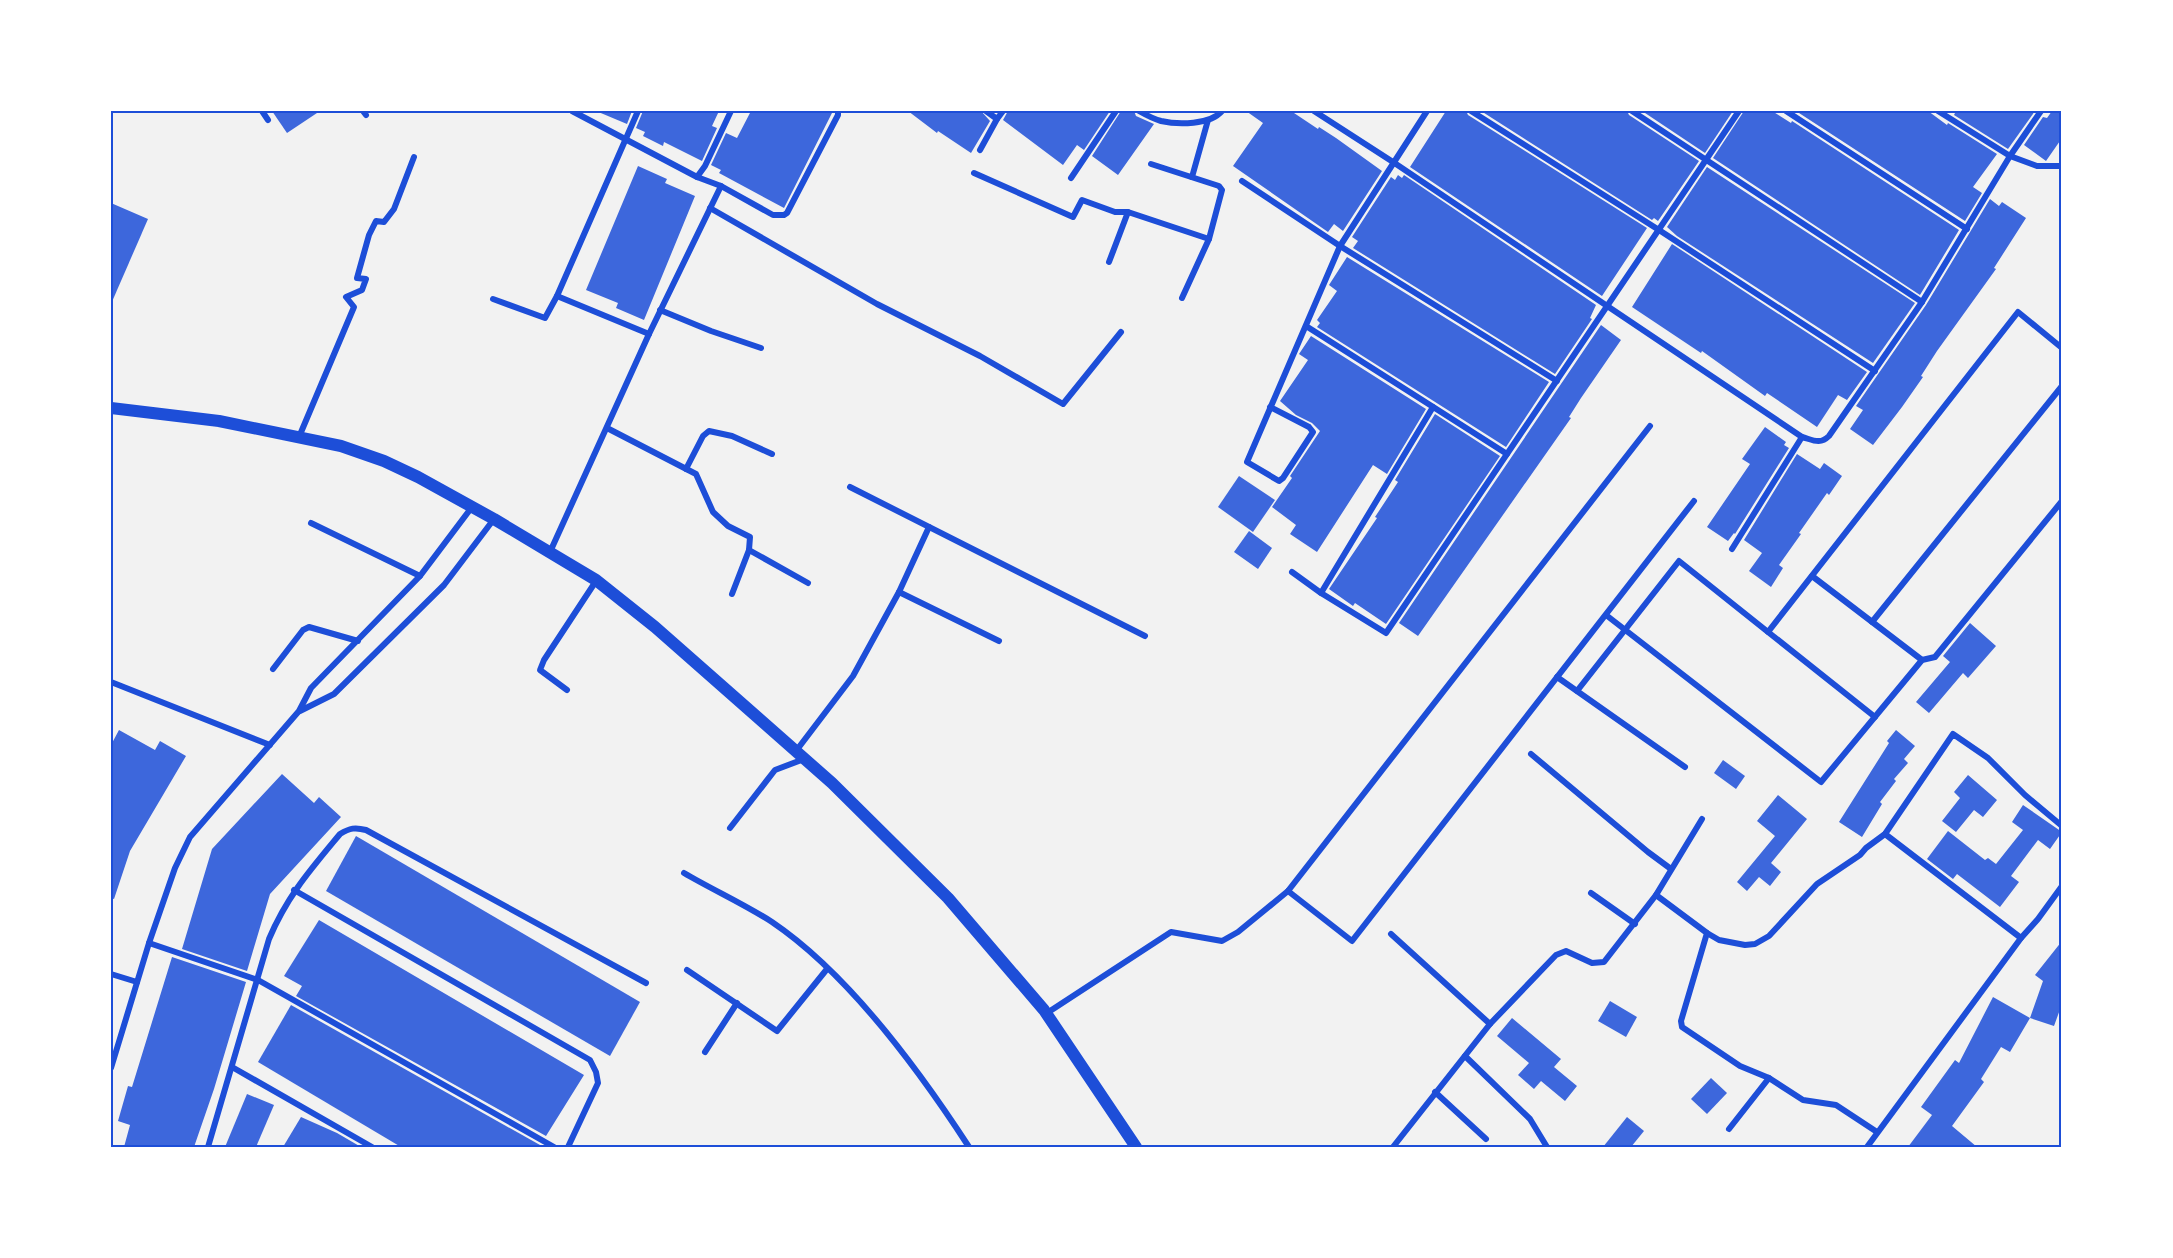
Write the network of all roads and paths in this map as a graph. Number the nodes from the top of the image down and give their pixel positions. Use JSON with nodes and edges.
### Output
{"nodes":[{"id":1,"x":262,"y":111,"type":"edge"},
{"id":2,"x":572,"y":111,"type":"edge"},
{"id":3,"x":639,"y":111,"type":"edge"},
{"id":4,"x":731,"y":111,"type":"edge"},
{"id":5,"x":838,"y":111,"type":"edge"},
{"id":6,"x":986,"y":111,"type":"edge"},
{"id":7,"x":1003,"y":111,"type":"edge"},
{"id":8,"x":1116,"y":111,"type":"edge"},
{"id":9,"x":1139,"y":111,"type":"edge"},
{"id":10,"x":1222,"y":111,"type":"edge"},
{"id":11,"x":1314,"y":111,"type":"edge"},
{"id":12,"x":1426,"y":111,"type":"edge"},
{"id":13,"x":1471,"y":111,"type":"edge"},
{"id":14,"x":1632,"y":111,"type":"edge"},
{"id":15,"x":1739,"y":111,"type":"edge"},
{"id":16,"x":1786,"y":111,"type":"edge"},
{"id":17,"x":1940,"y":111,"type":"edge"},
{"id":18,"x":2041,"y":111,"type":"edge"},
{"id":19,"x":997,"y":119,"type":"junction"},
{"id":20,"x":268,"y":120,"type":"dead end"},
{"id":21,"x":1208,"y":120,"type":"junction"},
{"id":22,"x":626,"y":138,"type":"junction"},
{"id":23,"x":980,"y":150,"type":"dead end"},
{"id":24,"x":2010,"y":156,"type":"junction"},
{"id":25,"x":414,"y":157,"type":"dead end"},
{"id":26,"x":1707,"y":159,"type":"junction"},
{"id":27,"x":1393,"y":162,"type":"junction"},
{"id":28,"x":1151,"y":164,"type":"dead end"},
{"id":29,"x":2062,"y":166,"type":"edge"},
{"id":30,"x":974,"y":173,"type":"dead end"},
{"id":31,"x":697,"y":177,"type":"junction"},
{"id":32,"x":1192,"y":177,"type":"junction"},
{"id":33,"x":1071,"y":178,"type":"dead end"},
{"id":34,"x":1242,"y":182,"type":"dead end"},
{"id":35,"x":721,"y":186,"type":"junction"},
{"id":36,"x":710,"y":208,"type":"junction"},
{"id":37,"x":1128,"y":212,"type":"junction"},
{"id":38,"x":1967,"y":229,"type":"junction"},
{"id":39,"x":1659,"y":230,"type":"junction"},
{"id":40,"x":1209,"y":238,"type":"junction"},
{"id":41,"x":1340,"y":246,"type":"junction"},
{"id":42,"x":1109,"y":262,"type":"dead end"},
{"id":43,"x":557,"y":296,"type":"junction"},
{"id":44,"x":1182,"y":298,"type":"dead end"},
{"id":45,"x":493,"y":299,"type":"dead end"},
{"id":46,"x":1922,"y":302,"type":"junction"},
{"id":47,"x":1606,"y":306,"type":"junction"},
{"id":48,"x":660,"y":310,"type":"junction"},
{"id":49,"x":1306,"y":326,"type":"junction"},
{"id":50,"x":1121,"y":332,"type":"dead end"},
{"id":51,"x":649,"y":334,"type":"junction"},
{"id":52,"x":760,"y":348,"type":"dead end"},
{"id":53,"x":2062,"y":348,"type":"edge"},
{"id":54,"x":1875,"y":371,"type":"junction"},
{"id":55,"x":1557,"y":381,"type":"junction"},
{"id":56,"x":2062,"y":386,"type":"edge"},
{"id":57,"x":1270,"y":407,"type":"junction"},
{"id":58,"x":1433,"y":407,"type":"junction"},
{"id":59,"x":111,"y":408,"type":"edge"},
{"id":60,"x":1650,"y":426,"type":"dead end"},
{"id":61,"x":607,"y":428,"type":"junction"},
{"id":62,"x":300,"y":437,"type":"junction"},
{"id":63,"x":1802,"y":437,"type":"junction"},
{"id":64,"x":772,"y":454,"type":"dead end"},
{"id":65,"x":1507,"y":454,"type":"junction"},
{"id":66,"x":686,"y":469,"type":"junction"},
{"id":67,"x":850,"y":487,"type":"dead end"},
{"id":68,"x":1694,"y":501,"type":"dead end"},
{"id":69,"x":2062,"y":501,"type":"edge"},
{"id":70,"x":472,"y":507,"type":"junction"},
{"id":71,"x":494,"y":519,"type":"junction"},
{"id":72,"x":311,"y":523,"type":"dead end"},
{"id":73,"x":929,"y":527,"type":"junction"},
{"id":74,"x":1732,"y":549,"type":"dead end"},
{"id":75,"x":749,"y":550,"type":"junction"},
{"id":76,"x":550,"y":552,"type":"junction"},
{"id":77,"x":1292,"y":572,"type":"dead end"},
{"id":78,"x":420,"y":576,"type":"junction"},
{"id":79,"x":1812,"y":576,"type":"junction"},
{"id":80,"x":596,"y":580,"type":"junction"},
{"id":81,"x":808,"y":583,"type":"dead end"},
{"id":82,"x":899,"y":592,"type":"junction"},
{"id":83,"x":732,"y":594,"type":"dead end"},
{"id":84,"x":1322,"y":594,"type":"junction"},
{"id":85,"x":1606,"y":615,"type":"junction"},
{"id":86,"x":1872,"y":622,"type":"junction"},
{"id":87,"x":1625,"y":631,"type":"junction"},
{"id":88,"x":1768,"y":632,"type":"junction"},
{"id":89,"x":1145,"y":636,"type":"dead end"},
{"id":90,"x":358,"y":641,"type":"junction"},
{"id":91,"x":999,"y":641,"type":"dead end"},
{"id":92,"x":1922,"y":660,"type":"junction"},
{"id":93,"x":273,"y":669,"type":"dead end"},
{"id":94,"x":1557,"y":677,"type":"junction"},
{"id":95,"x":111,"y":682,"type":"edge"},
{"id":96,"x":567,"y":690,"type":"dead end"},
{"id":97,"x":1577,"y":691,"type":"junction"},
{"id":98,"x":299,"y":711,"type":"junction"},
{"id":99,"x":1875,"y":717,"type":"junction"},
{"id":100,"x":270,"y":745,"type":"junction"},
{"id":101,"x":1531,"y":754,"type":"dead end"},
{"id":102,"x":801,"y":755,"type":"junction"},
{"id":103,"x":1684,"y":767,"type":"dead end"},
{"id":104,"x":1702,"y":819,"type":"dead end"},
{"id":105,"x":2062,"y":826,"type":"edge"},
{"id":106,"x":730,"y":828,"type":"dead end"},
{"id":107,"x":1885,"y":834,"type":"junction"},
{"id":108,"x":1671,"y":869,"type":"junction"},
{"id":109,"x":684,"y":873,"type":"dead end"},
{"id":110,"x":2062,"y":886,"type":"edge"},
{"id":111,"x":294,"y":890,"type":"junction"},
{"id":112,"x":1288,"y":891,"type":"junction"},
{"id":113,"x":1591,"y":894,"type":"dead end"},
{"id":114,"x":1656,"y":895,"type":"junction"},
{"id":115,"x":1635,"y":924,"type":"junction"},
{"id":116,"x":1707,"y":933,"type":"junction"},
{"id":117,"x":1391,"y":934,"type":"dead end"},
{"id":118,"x":2021,"y":938,"type":"junction"},
{"id":119,"x":149,"y":943,"type":"junction"},
{"id":120,"x":827,"y":969,"type":"junction"},
{"id":121,"x":687,"y":970,"type":"dead end"},
{"id":122,"x":111,"y":974,"type":"edge"},
{"id":123,"x":258,"y":980,"type":"junction"},
{"id":124,"x":137,"y":982,"type":"junction"},
{"id":125,"x":646,"y":983,"type":"dead end"},
{"id":126,"x":737,"y":1003,"type":"junction"},
{"id":127,"x":1047,"y":1014,"type":"junction"},
{"id":128,"x":1490,"y":1024,"type":"junction"},
{"id":129,"x":705,"y":1052,"type":"dead end"},
{"id":130,"x":1465,"y":1056,"type":"junction"},
{"id":131,"x":232,"y":1067,"type":"junction"},
{"id":132,"x":111,"y":1068,"type":"edge"},
{"id":133,"x":1769,"y":1078,"type":"junction"},
{"id":134,"x":1435,"y":1092,"type":"junction"},
{"id":135,"x":1729,"y":1129,"type":"dead end"},
{"id":136,"x":1877,"y":1132,"type":"junction"},
{"id":137,"x":1486,"y":1139,"type":"dead end"},
{"id":138,"x":208,"y":1147,"type":"edge"},
{"id":139,"x":372,"y":1147,"type":"edge"},
{"id":140,"x":554,"y":1147,"type":"edge"},
{"id":141,"x":568,"y":1147,"type":"edge"},
{"id":142,"x":969,"y":1147,"type":"edge"},
{"id":143,"x":1136,"y":1147,"type":"edge"},
{"id":144,"x":1393,"y":1147,"type":"edge"},
{"id":145,"x":1547,"y":1147,"type":"edge"},
{"id":146,"x":1867,"y":1147,"type":"edge"}],
"edges":[{"from":1,"to":20,"type":"street"},
{"from":2,"to":22,"type":"street"},
{"from":3,"to":22,"type":"street"},
{"from":4,"to":31,"type":"street"},
{"from":5,"to":35,"type":"street"},
{"from":6,"to":19,"type":"street"},
{"from":7,"to":19,"type":"street"},
{"from":8,"to":33,"type":"street"},
{"from":9,"to":21,"type":"street"},
{"from":10,"to":21,"type":"street"},
{"from":11,"to":27,"type":"street"},
{"from":12,"to":27,"type":"street"},
{"from":13,"to":39,"type":"street"},
{"from":14,"to":26,"type":"street"},
{"from":15,"to":26,"type":"street"},
{"from":16,"to":38,"type":"street"},
{"from":17,"to":24,"type":"street"},
{"from":18,"to":24,"type":"street"},
{"from":19,"to":23,"type":"street"},
{"from":21,"to":32,"type":"street"},
{"from":22,"to":31,"type":"street"},
{"from":22,"to":43,"type":"street"},
{"from":24,"to":29,"type":"street"},
{"from":24,"to":38,"type":"street"},
{"from":25,"to":62,"type":"street"},
{"from":26,"to":39,"type":"street"},
{"from":26,"to":46,"type":"street"},
{"from":27,"to":41,"type":"street"},
{"from":27,"to":47,"type":"street"},
{"from":28,"to":32,"type":"street"},
{"from":30,"to":37,"type":"street"},
{"from":31,"to":35,"type":"street"},
{"from":32,"to":40,"type":"street"},
{"from":34,"to":41,"type":"street"},
{"from":35,"to":36,"type":"street"},
{"from":36,"to":48,"type":"street"},
{"from":36,"to":50,"type":"street"},
{"from":37,"to":40,"type":"street"},
{"from":37,"to":42,"type":"street"},
{"from":38,"to":46,"type":"street"},
{"from":39,"to":47,"type":"street"},
{"from":39,"to":54,"type":"street"},
{"from":40,"to":44,"type":"street"},
{"from":41,"to":49,"type":"street"},
{"from":41,"to":55,"type":"street"},
{"from":43,"to":45,"type":"street"},
{"from":43,"to":51,"type":"street"},
{"from":46,"to":54,"type":"street"},
{"from":47,"to":55,"type":"street"},
{"from":47,"to":63,"type":"street"},
{"from":48,"to":51,"type":"street"},
{"from":48,"to":52,"type":"street"},
{"from":49,"to":57,"type":"street"},
{"from":49,"to":58,"type":"street"},
{"from":51,"to":61,"type":"street"},
{"from":53,"to":79,"type":"street"},
{"from":54,"to":63,"type":"street"},
{"from":55,"to":65,"type":"street"},
{"from":56,"to":86,"type":"street"},
{"from":57,"to":57,"type":"street"},
{"from":58,"to":65,"type":"street"},
{"from":58,"to":84,"type":"street"},
{"from":59,"to":62,"type":"main road"},
{"from":60,"to":112,"type":"street"},
{"from":61,"to":66,"type":"street"},
{"from":61,"to":76,"type":"street"},
{"from":62,"to":70,"type":"main road"},
{"from":63,"to":74,"type":"street"},
{"from":64,"to":66,"type":"street"},
{"from":65,"to":84,"type":"street"},
{"from":66,"to":75,"type":"street"},
{"from":67,"to":73,"type":"street"},
{"from":68,"to":85,"type":"street"},
{"from":69,"to":92,"type":"street"},
{"from":70,"to":71,"type":"main road"},
{"from":70,"to":78,"type":"street"},
{"from":71,"to":76,"type":"main road"},
{"from":71,"to":98,"type":"street"},
{"from":72,"to":78,"type":"street"},
{"from":73,"to":82,"type":"street"},
{"from":73,"to":89,"type":"street"},
{"from":75,"to":81,"type":"street"},
{"from":75,"to":83,"type":"street"},
{"from":76,"to":80,"type":"main road"},
{"from":77,"to":84,"type":"street"},
{"from":78,"to":90,"type":"street"},
{"from":79,"to":86,"type":"street"},
{"from":79,"to":88,"type":"street"},
{"from":80,"to":96,"type":"street"},
{"from":80,"to":102,"type":"main road"},
{"from":82,"to":91,"type":"street"},
{"from":82,"to":102,"type":"street"},
{"from":85,"to":87,"type":"street"},
{"from":85,"to":94,"type":"street"},
{"from":86,"to":92,"type":"street"},
{"from":87,"to":88,"type":"street"},
{"from":87,"to":97,"type":"street"},
{"from":87,"to":99,"type":"street"},
{"from":88,"to":99,"type":"street"},
{"from":90,"to":93,"type":"street"},
{"from":90,"to":98,"type":"street"},
{"from":92,"to":99,"type":"street"},
{"from":94,"to":97,"type":"street"},
{"from":94,"to":112,"type":"street"},
{"from":95,"to":100,"type":"street"},
{"from":97,"to":103,"type":"street"},
{"from":98,"to":100,"type":"street"},
{"from":100,"to":119,"type":"street"},
{"from":101,"to":108,"type":"street"},
{"from":102,"to":106,"type":"street"},
{"from":102,"to":127,"type":"main road"},
{"from":104,"to":108,"type":"street"},
{"from":105,"to":107,"type":"street"},
{"from":107,"to":116,"type":"street"},
{"from":107,"to":118,"type":"street"},
{"from":108,"to":114,"type":"street"},
{"from":109,"to":120,"type":"street"},
{"from":110,"to":118,"type":"street"},
{"from":111,"to":123,"type":"street"},
{"from":111,"to":125,"type":"street"},
{"from":111,"to":141,"type":"street"},
{"from":112,"to":127,"type":"street"},
{"from":113,"to":115,"type":"street"},
{"from":114,"to":115,"type":"street"},
{"from":114,"to":116,"type":"street"},
{"from":115,"to":128,"type":"street"},
{"from":116,"to":133,"type":"street"},
{"from":117,"to":128,"type":"street"},
{"from":118,"to":136,"type":"street"},
{"from":119,"to":123,"type":"street"},
{"from":119,"to":124,"type":"street"},
{"from":120,"to":126,"type":"street"},
{"from":120,"to":142,"type":"street"},
{"from":121,"to":126,"type":"street"},
{"from":122,"to":124,"type":"street"},
{"from":123,"to":131,"type":"street"},
{"from":123,"to":140,"type":"street"},
{"from":124,"to":132,"type":"street"},
{"from":126,"to":129,"type":"street"},
{"from":127,"to":143,"type":"main road"},
{"from":128,"to":130,"type":"street"},
{"from":130,"to":134,"type":"street"},
{"from":130,"to":145,"type":"street"},
{"from":131,"to":138,"type":"street"},
{"from":131,"to":139,"type":"street"},
{"from":133,"to":135,"type":"street"},
{"from":133,"to":136,"type":"street"},
{"from":134,"to":137,"type":"street"},
{"from":134,"to":144,"type":"street"},
{"from":136,"to":146,"type":"street"}]}
